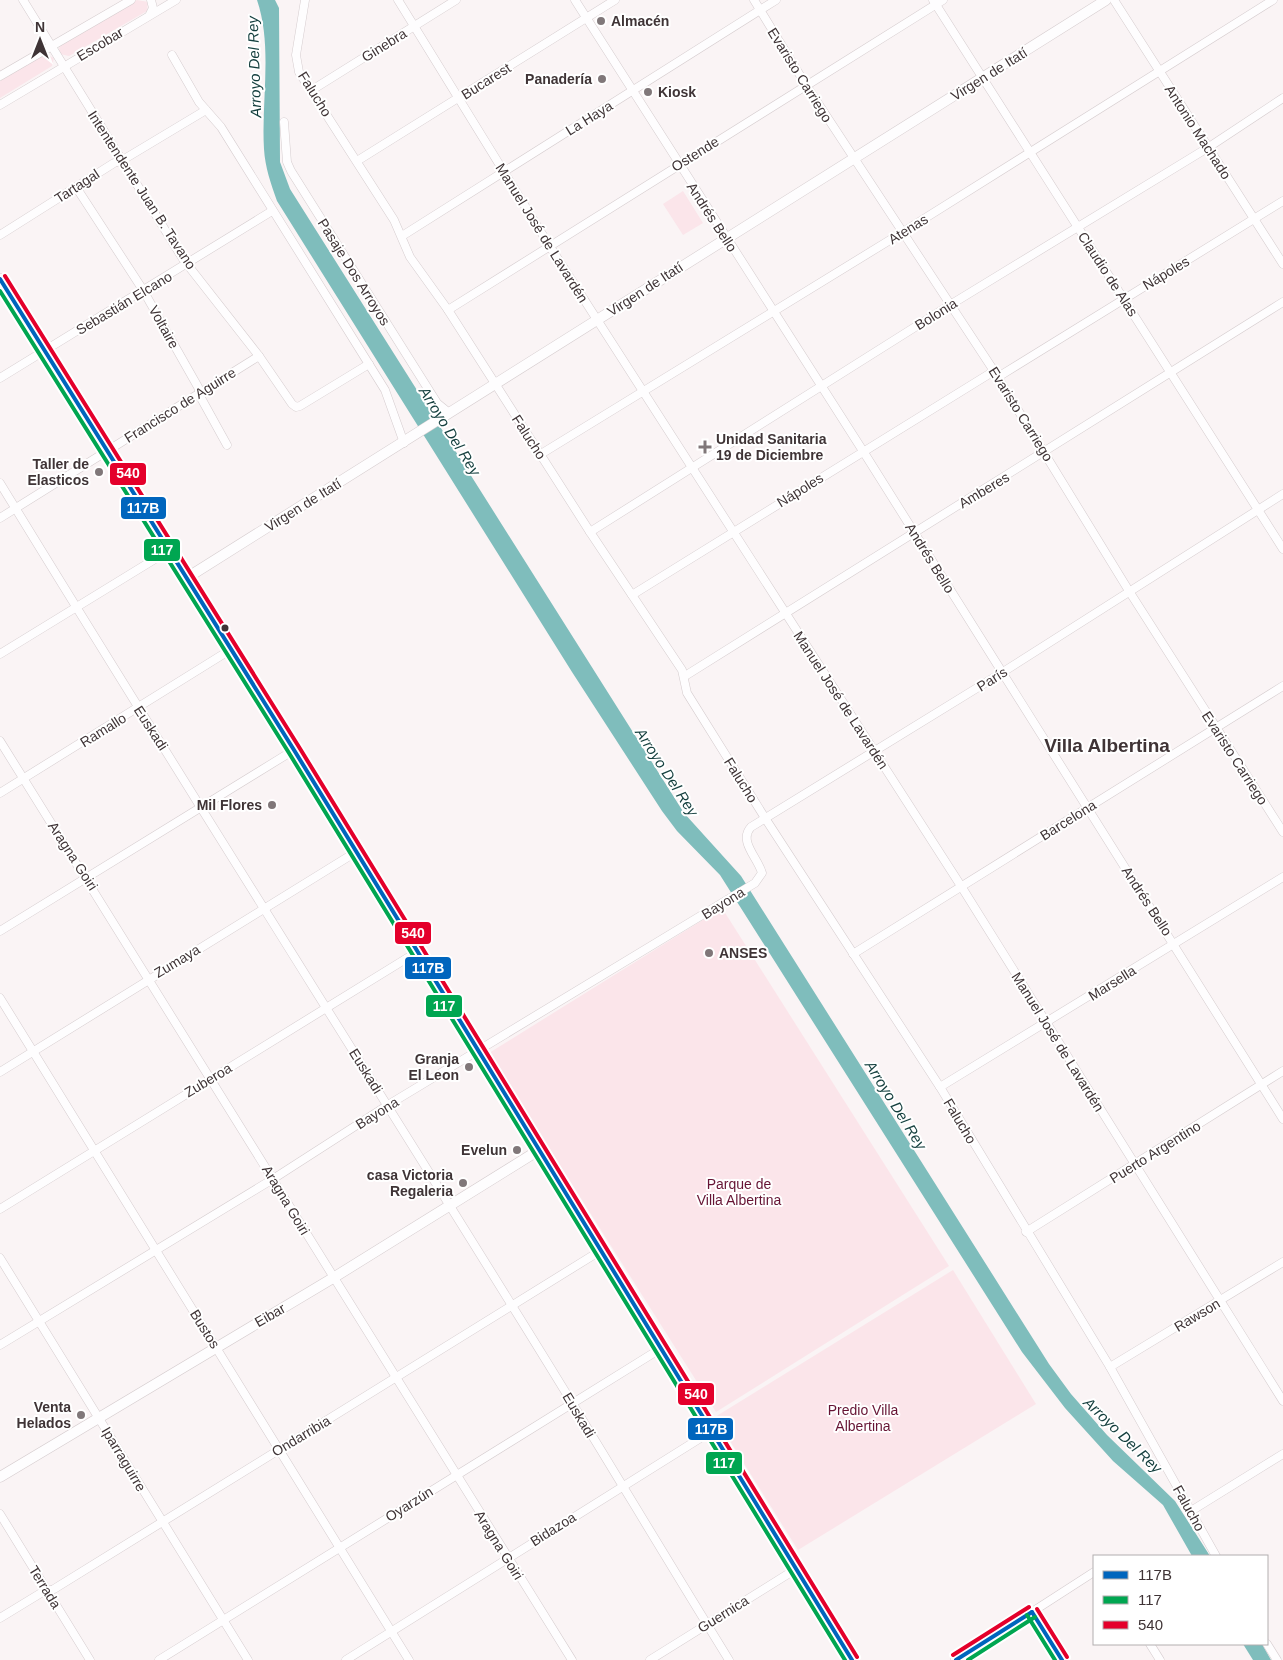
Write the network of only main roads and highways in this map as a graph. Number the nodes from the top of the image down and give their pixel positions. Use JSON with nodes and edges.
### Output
{"nodes":[{"id":1,"x":0,"y":279,"type":"edge"},
{"id":2,"x":852,"y":1660,"type":"edge"},
{"id":3,"x":957,"y":1660,"type":"edge"},
{"id":4,"x":1062,"y":1660,"type":"edge"}],
"edges":[{"from":1,"to":2,"type":"main road"},
{"from":3,"to":4,"type":"main road"}]}
